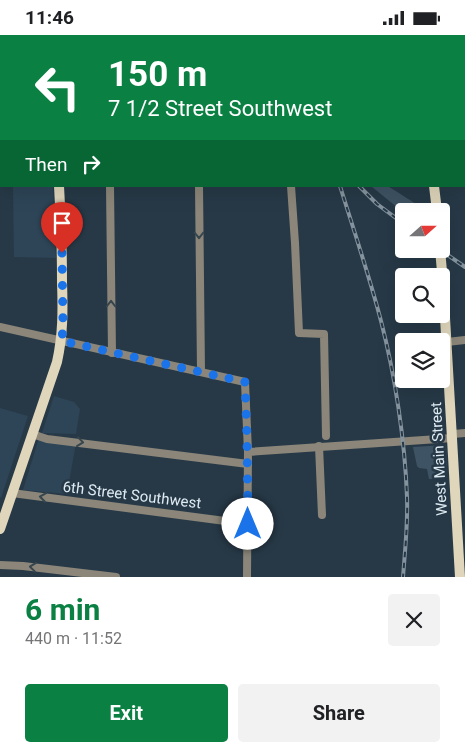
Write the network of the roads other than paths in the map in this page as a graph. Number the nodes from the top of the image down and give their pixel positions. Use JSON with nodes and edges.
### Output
{"nodes":[{"id":1,"x":59,"y":187,"type":"edge"},
{"id":2,"x":110,"y":187,"type":"edge"},
{"id":3,"x":199,"y":187,"type":"edge"},
{"id":4,"x":291,"y":187,"type":"edge"},
{"id":5,"x":434,"y":187,"type":"edge"},
{"id":6,"x":436,"y":203,"type":"edge"},
{"id":7,"x":441,"y":258,"type":"edge"},
{"id":8,"x":0,"y":327,"type":"edge"},
{"id":9,"x":446,"y":333,"type":"edge"},
{"id":10,"x":465,"y":340,"type":"edge"},
{"id":11,"x":62,"y":341,"type":"junction"},
{"id":12,"x":450,"y":342,"type":"edge"},
{"id":13,"x":112,"y":353,"type":"junction"},
{"id":14,"x":201,"y":372,"type":"junction"},
{"id":15,"x":450,"y":388,"type":"edge"},
{"id":16,"x":465,"y":433,"type":"edge"},
{"id":17,"x":32,"y":434,"type":"junction"},
{"id":18,"x":326,"y":436,"type":"dead end"},
{"id":19,"x":453,"y":436,"type":"junction"},
{"id":20,"x":319,"y":446,"type":"junction"},
{"id":21,"x":248,"y":452,"type":"junction"},
{"id":22,"x":248,"y":464,"type":"junction"},
{"id":23,"x":12,"y":493,"type":"junction"},
{"id":24,"x":322,"y":515,"type":"dead end"},
{"id":25,"x":248,"y":524,"type":"junction"},
{"id":26,"x":0,"y":529,"type":"edge"},
{"id":27,"x":462,"y":553,"type":"edge"},
{"id":28,"x":0,"y":565,"type":"edge"},
{"id":29,"x":116,"y":577,"type":"edge"},
{"id":30,"x":247,"y":577,"type":"edge"},
{"id":31,"x":460,"y":577,"type":"edge"}],
"edges":[{"from":1,"to":11,"type":"main road"},
{"from":13,"to":2,"type":"street","one_way":true},
{"from":3,"to":14,"type":"street","one_way":true},
{"from":4,"to":18,"type":"street"},
{"from":5,"to":6,"type":"main road"},
{"from":7,"to":9,"type":"main road","name":"West Main Street","bridge":true},
{"from":8,"to":11,"type":"street"},
{"from":10,"to":12,"type":"street"},
{"from":11,"to":13,"type":"street"},
{"from":11,"to":17,"type":"main road"},
{"from":13,"to":14,"type":"street"},
{"from":14,"to":21,"type":"street"},
{"from":15,"to":19,"type":"main road","name":"West Main Street"},
{"from":16,"to":19,"type":"street"},
{"from":17,"to":22,"type":"street","one_way":true},
{"from":17,"to":23,"type":"main road"},
{"from":19,"to":20,"type":"street"},
{"from":19,"to":27,"type":"main road","name":"West Main Street"},
{"from":20,"to":21,"type":"street"},
{"from":20,"to":24,"type":"street"},
{"from":21,"to":22,"type":"street"},
{"from":22,"to":25,"type":"street"},
{"from":25,"to":23,"type":"street","name":"6th Street Southwest","one_way":true},
{"from":23,"to":26,"type":"main road"},
{"from":25,"to":30,"type":"street"},
{"from":27,"to":31,"type":"main road","name":"West Main Street"},
{"from":29,"to":28,"type":"street","one_way":true}]}
